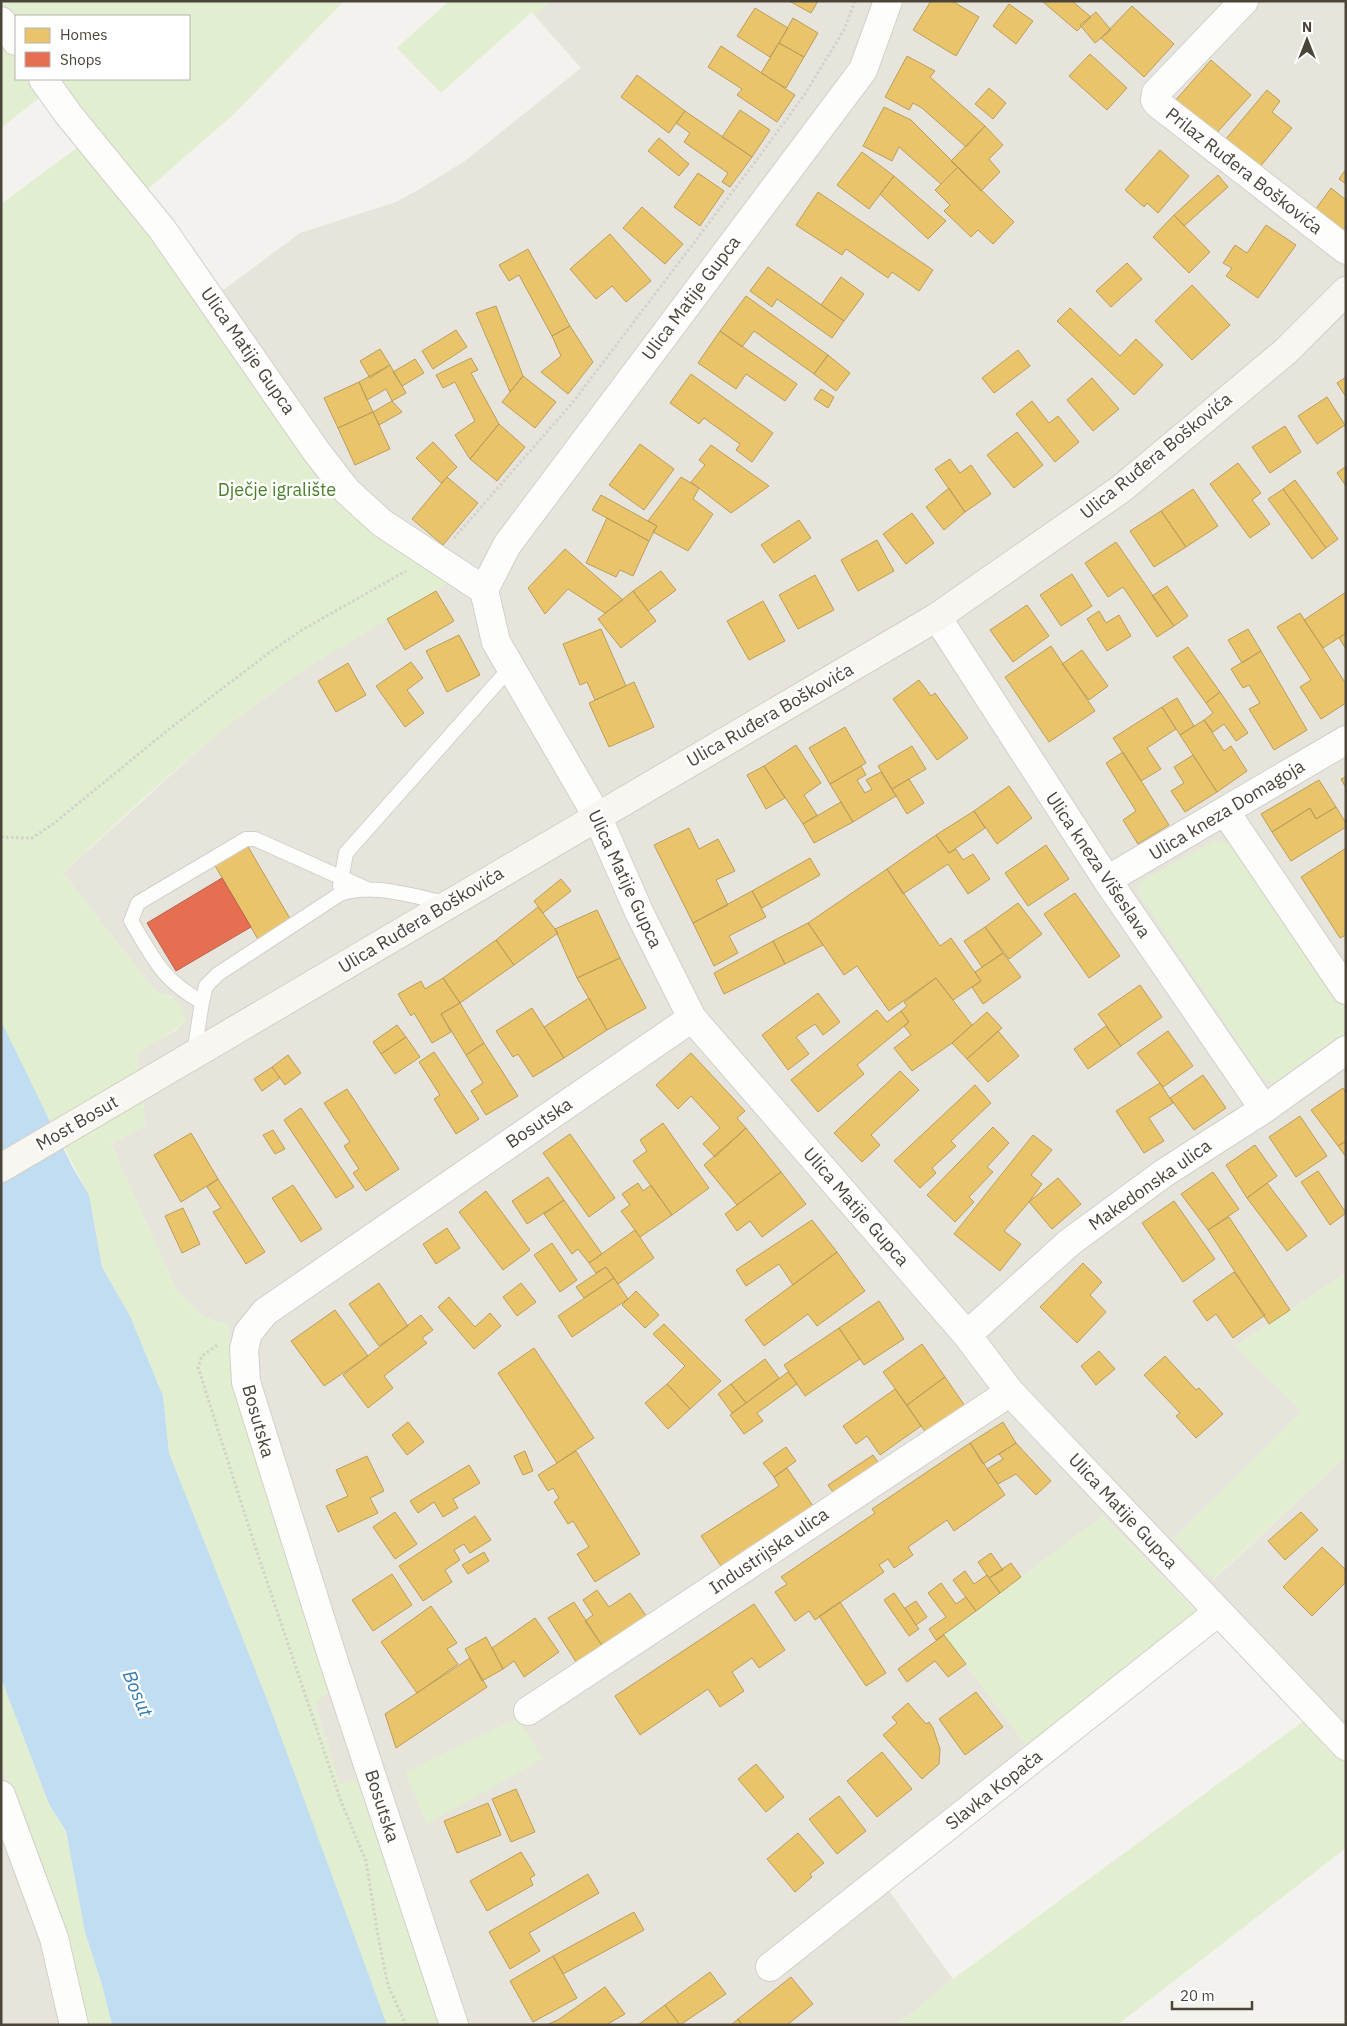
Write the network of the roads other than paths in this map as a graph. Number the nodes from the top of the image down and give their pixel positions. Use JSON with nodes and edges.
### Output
{"nodes":[{"id":1,"x":888,"y":1,"type":"edge"},
{"id":2,"x":1244,"y":1,"type":"edge"},
{"id":3,"x":1,"y":21,"type":"edge"},
{"id":4,"x":15,"y":40,"type":"edge"},
{"id":5,"x":44,"y":80,"type":"edge"},
{"id":6,"x":1346,"y":250,"type":"edge"},
{"id":7,"x":1346,"y":291,"type":"edge"},
{"id":8,"x":484,"y":590,"type":"junction"},
{"id":9,"x":937,"y":618,"type":"junction"},
{"id":10,"x":511,"y":667,"type":"junction"},
{"id":11,"x":1346,"y":740,"type":"edge"},
{"id":12,"x":1225,"y":811,"type":"junction"},
{"id":13,"x":597,"y":816,"type":"junction"},
{"id":14,"x":340,"y":877,"type":"junction"},
{"id":15,"x":1107,"y":880,"type":"junction"},
{"id":16,"x":367,"y":889,"type":"junction"},
{"id":17,"x":340,"y":894,"type":"junction"},
{"id":18,"x":450,"y":903,"type":"junction"},
{"id":19,"x":1346,"y":990,"type":"edge"},
{"id":20,"x":202,"y":1002,"type":"junction"},
{"id":21,"x":692,"y":1018,"type":"junction"},
{"id":22,"x":1346,"y":1050,"type":"edge"},
{"id":23,"x":194,"y":1054,"type":"junction"},
{"id":24,"x":153,"y":1079,"type":"joint"},
{"id":25,"x":1264,"y":1109,"type":"junction"},
{"id":26,"x":1,"y":1168,"type":"edge"},
{"id":27,"x":967,"y":1335,"type":"junction"},
{"id":28,"x":1010,"y":1392,"type":"junction"},
{"id":29,"x":1218,"y":1612,"type":"junction"},
{"id":30,"x":528,"y":1711,"type":"dead end"},
{"id":31,"x":1346,"y":1746,"type":"edge"},
{"id":32,"x":1,"y":1795,"type":"edge"},
{"id":33,"x":770,"y":1967,"type":"dead end"},
{"id":34,"x":74,"y":2025,"type":"edge"},
{"id":35,"x":454,"y":2025,"type":"edge"}],
"edges":[{"from":1,"to":8,"type":"street","name":"Ulica Matije Gupca"},
{"from":2,"to":6,"type":"street","name":"Prilaz Ruđera Boškovića"},
{"from":3,"to":4,"type":"street"},
{"from":5,"to":8,"type":"street","name":"Ulica Matije Gupca"},
{"from":7,"to":9,"type":"main road","name":"Ulica Ruđera Boškovića"},
{"from":8,"to":10,"type":"street","name":"Ulica Matije Gupca"},
{"from":9,"to":13,"type":"main road","name":"Ulica Ruđera Boškovića"},
{"from":9,"to":15,"type":"street","name":"Ulica kneza Višeslava"},
{"from":10,"to":13,"type":"street","name":"Ulica Matije Gupca"},
{"from":10,"to":14,"type":"lane"},
{"from":11,"to":12,"type":"street","name":"Ulica kneza Domagoja"},
{"from":12,"to":15,"type":"street","name":"Ulica kneza Domagoja"},
{"from":12,"to":19,"type":"street"},
{"from":13,"to":18,"type":"main road","name":"Ulica Ruđera Boškovića"},
{"from":13,"to":21,"type":"street","name":"Ulica Matije Gupca"},
{"from":14,"to":16,"type":"lane"},
{"from":14,"to":17,"type":"lane"},
{"from":14,"to":20,"type":"lane"},
{"from":15,"to":25,"type":"street","name":"Ulica kneza Višeslava"},
{"from":16,"to":17,"type":"lane"},
{"from":16,"to":18,"type":"lane"},
{"from":17,"to":20,"type":"lane"},
{"from":18,"to":23,"type":"main road","name":"Ulica Ruđera Boškovića"},
{"from":20,"to":23,"type":"lane"},
{"from":21,"to":27,"type":"street","name":"Ulica Matije Gupca"},
{"from":21,"to":35,"type":"street","name":"Bosutska"},
{"from":22,"to":25,"type":"street","name":"Makedonska ulica"},
{"from":23,"to":24,"type":"main road","name":"Ulica Ruđera Boškovića"},
{"from":24,"to":26,"type":"main road","name":"Most Bosut"},
{"from":25,"to":27,"type":"street","name":"Makedonska ulica"},
{"from":27,"to":28,"type":"street","name":"Ulica Matije Gupca"},
{"from":28,"to":29,"type":"street","name":"Ulica Matije Gupca"},
{"from":28,"to":30,"type":"street","name":"Industrijska ulica"},
{"from":29,"to":31,"type":"street","name":"Ulica Matije Gupca"},
{"from":29,"to":33,"type":"street","name":"Slavka Kopača"},
{"from":32,"to":34,"type":"street"}]}
